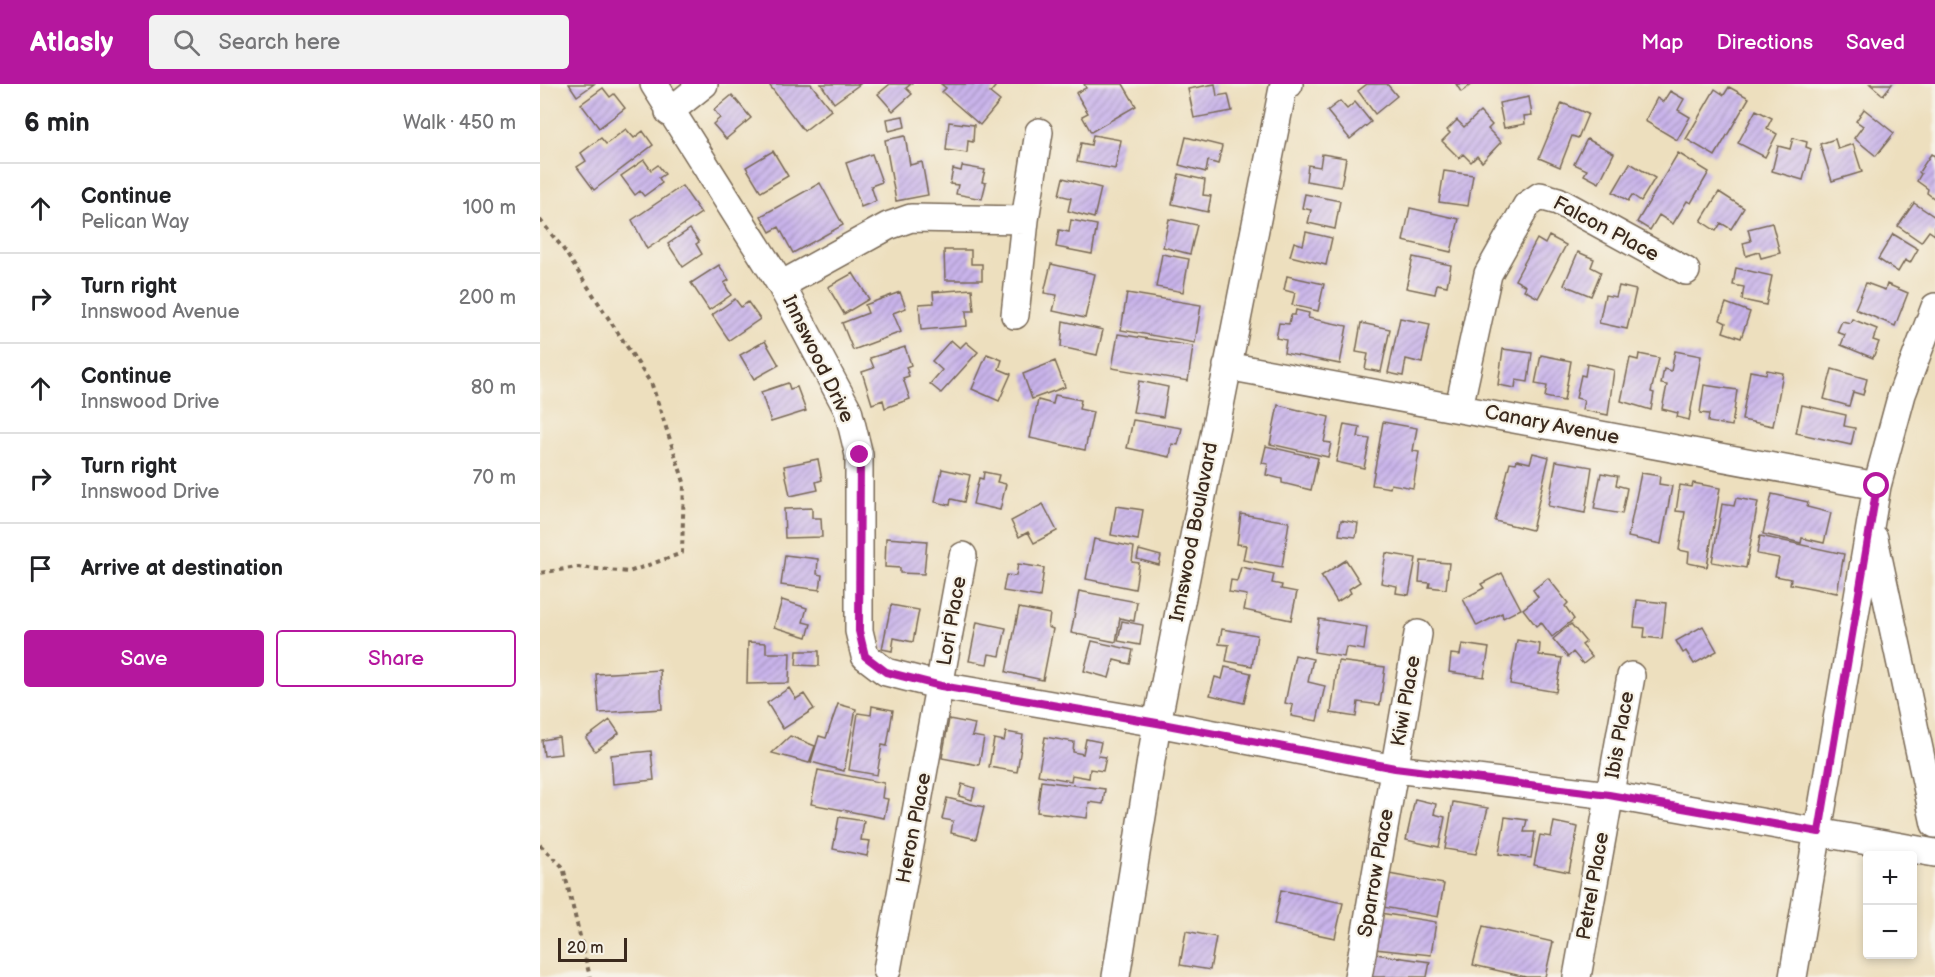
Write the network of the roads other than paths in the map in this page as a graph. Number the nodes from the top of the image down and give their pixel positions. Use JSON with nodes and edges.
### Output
{"nodes":[{"id":1,"x":654,"y":84,"type":"edge"},
{"id":2,"x":704,"y":84,"type":"edge"},
{"id":3,"x":1284,"y":85,"type":"edge"},
{"id":4,"x":669,"y":112,"type":"junction"},
{"id":5,"x":1040,"y":132,"type":"dead end"},
{"id":6,"x":1025,"y":220,"type":"junction"},
{"id":7,"x":1686,"y":271,"type":"dead end"},
{"id":8,"x":781,"y":285,"type":"junction"},
{"id":9,"x":1935,"y":308,"type":"edge"},
{"id":10,"x":1015,"y":315,"type":"dead end"},
{"id":11,"x":1227,"y":366,"type":"junction"},
{"id":12,"x":1459,"y":407,"type":"junction"},
{"id":13,"x":1877,"y":486,"type":"junction"},
{"id":14,"x":1871,"y":523,"type":"junction"},
{"id":15,"x":963,"y":556,"type":"dead end"},
{"id":16,"x":1418,"y":634,"type":"dead end"},
{"id":17,"x":1631,"y":676,"type":"dead end"},
{"id":18,"x":941,"y":686,"type":"junction"},
{"id":19,"x":1157,"y":723,"type":"junction"},
{"id":20,"x":1395,"y":768,"type":"junction"},
{"id":21,"x":1609,"y":795,"type":"junction"},
{"id":22,"x":1935,"y":824,"type":"edge"},
{"id":23,"x":1819,"y":832,"type":"junction"},
{"id":24,"x":1935,"y":853,"type":"edge"},
{"id":25,"x":886,"y":970,"type":"dead end"},
{"id":26,"x":1116,"y":977,"type":"edge"},
{"id":27,"x":1358,"y":977,"type":"edge"},
{"id":28,"x":1577,"y":977,"type":"edge"},
{"id":29,"x":1793,"y":977,"type":"edge"}],
"edges":[{"from":1,"to":4,"type":"street","name":"Innswood Drive"},
{"from":2,"to":4,"type":"street"},
{"from":3,"to":11,"type":"street","name":"Innswood Boulavard"},
{"from":4,"to":8,"type":"street","name":"Innswood Drive"},
{"from":5,"to":6,"type":"street"},
{"from":6,"to":8,"type":"street"},
{"from":6,"to":10,"type":"street"},
{"from":7,"to":12,"type":"street","name":"Falcon Place"},
{"from":8,"to":18,"type":"street","name":"Innswood Drive"},
{"from":9,"to":13,"type":"street"},
{"from":11,"to":12,"type":"street","name":"Canary Avenue"},
{"from":11,"to":19,"type":"street","name":"Innswood Boulavard"},
{"from":12,"to":13,"type":"street","name":"Canary Avenue"},
{"from":13,"to":14,"type":"street"},
{"from":14,"to":22,"type":"street"},
{"from":14,"to":23,"type":"street"},
{"from":15,"to":18,"type":"street","name":"Lori Place"},
{"from":16,"to":20,"type":"street","name":"Kiwi Place"},
{"from":17,"to":21,"type":"street","name":"Ibis Place"},
{"from":18,"to":19,"type":"street","name":"Innswood Drive"},
{"from":18,"to":25,"type":"street","name":"Heron Place"},
{"from":19,"to":20,"type":"street","name":"Innswood Drive"},
{"from":19,"to":26,"type":"street","name":"Innswood Boulavard"},
{"from":20,"to":21,"type":"street","name":"Innswood Drive"},
{"from":20,"to":27,"type":"street","name":"Sparrow Place"},
{"from":21,"to":23,"type":"street","name":"Innswood Drive"},
{"from":21,"to":28,"type":"street","name":"Petrel Place"},
{"from":23,"to":24,"type":"street","name":"Innswood Drive"},
{"from":23,"to":29,"type":"street"}]}
